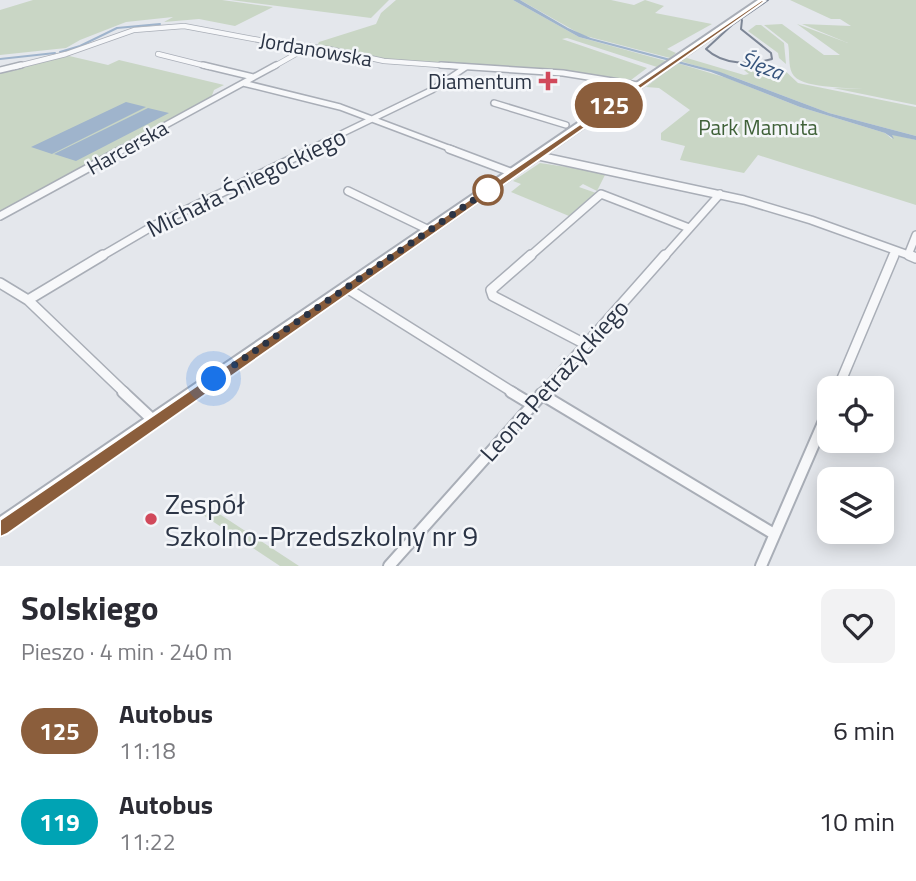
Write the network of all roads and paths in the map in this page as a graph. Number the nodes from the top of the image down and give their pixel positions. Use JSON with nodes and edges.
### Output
{"nodes":[{"id":1,"x":762,"y":0,"type":"edge"},
{"id":2,"x":310,"y":46,"type":"junction"},
{"id":3,"x":158,"y":54,"type":"dead end"},
{"id":4,"x":466,"y":67,"type":"junction"},
{"id":5,"x":0,"y":70,"type":"edge"},
{"id":6,"x":253,"y":77,"type":"junction"},
{"id":7,"x":243,"y":83,"type":"junction"},
{"id":8,"x":638,"y":85,"type":"junction"},
{"id":9,"x":495,"y":103,"type":"dead end"},
{"id":10,"x":374,"y":119,"type":"junction"},
{"id":11,"x":566,"y":125,"type":"dead end"},
{"id":12,"x":539,"y":156,"type":"junction"},
{"id":13,"x":513,"y":173,"type":"junction"},
{"id":14,"x":348,"y":191,"type":"dead end"},
{"id":15,"x":720,"y":194,"type":"junction"},
{"id":16,"x":0,"y":216,"type":"edge"},
{"id":17,"x":689,"y":228,"type":"junction"},
{"id":18,"x":429,"y":230,"type":"junction"},
{"id":19,"x":916,"y":235,"type":"edge"},
{"id":20,"x":896,"y":251,"type":"junction"},
{"id":21,"x":912,"y":257,"type":"edge"},
{"id":22,"x":0,"y":284,"type":"edge"},
{"id":23,"x":345,"y":287,"type":"junction"},
{"id":24,"x":28,"y":300,"type":"junction"},
{"id":25,"x":585,"y":344,"type":"junction"},
{"id":26,"x":843,"y":376,"type":"edge"},
{"id":27,"x":541,"y":394,"type":"junction"},
{"id":28,"x":531,"y":404,"type":"junction"},
{"id":29,"x":154,"y":421,"type":"junction"},
{"id":30,"x":817,"y":436,"type":"edge"},
{"id":31,"x":0,"y":527,"type":"edge"},
{"id":32,"x":774,"y":534,"type":"junction"},
{"id":33,"x":389,"y":566,"type":"edge"},
{"id":34,"x":761,"y":566,"type":"edge"}],
"edges":[{"from":1,"to":8,"type":"main road"},
{"from":2,"to":4,"type":"street","name":"Jordanowska"},
{"from":2,"to":5,"type":"street","name":"Jordanowska"},
{"from":2,"to":6,"type":"street","name":"Harcerska"},
{"from":3,"to":6,"type":"street"},
{"from":4,"to":8,"type":"street","name":"Jordanowska"},
{"from":4,"to":10,"type":"street","name":"Michała Śniegockiego"},
{"from":6,"to":7,"type":"street","name":"Harcerska"},
{"from":7,"to":10,"type":"street"},
{"from":7,"to":16,"type":"street","name":"Harcerska"},
{"from":8,"to":12,"type":"main road"},
{"from":9,"to":11,"type":"street"},
{"from":10,"to":13,"type":"street"},
{"from":10,"to":24,"type":"street","name":"Michała Śniegockiego"},
{"from":12,"to":13,"type":"main road"},
{"from":12,"to":15,"type":"street"},
{"from":13,"to":18,"type":"main road"},
{"from":14,"to":18,"type":"street"},
{"from":15,"to":17,"type":"street","name":"Leona Petrażyckiego"},
{"from":15,"to":20,"type":"street"},
{"from":17,"to":25,"type":"street","name":"Leona Petrażyckiego"},
{"from":17,"to":25,"type":"street"},
{"from":18,"to":23,"type":"main road"},
{"from":19,"to":21,"type":"street"},
{"from":20,"to":21,"type":"street"},
{"from":20,"to":26,"type":"street"},
{"from":22,"to":24,"type":"street"},
{"from":23,"to":28,"type":"street"},
{"from":23,"to":29,"type":"main road"},
{"from":24,"to":29,"type":"street"},
{"from":25,"to":27,"type":"street","name":"Leona Petrażyckiego"},
{"from":27,"to":28,"type":"street","name":"Leona Petrażyckiego"},
{"from":27,"to":32,"type":"street"},
{"from":28,"to":33,"type":"street","name":"Leona Petrażyckiego"},
{"from":29,"to":31,"type":"main road"},
{"from":30,"to":32,"type":"street"},
{"from":32,"to":34,"type":"street"}]}
